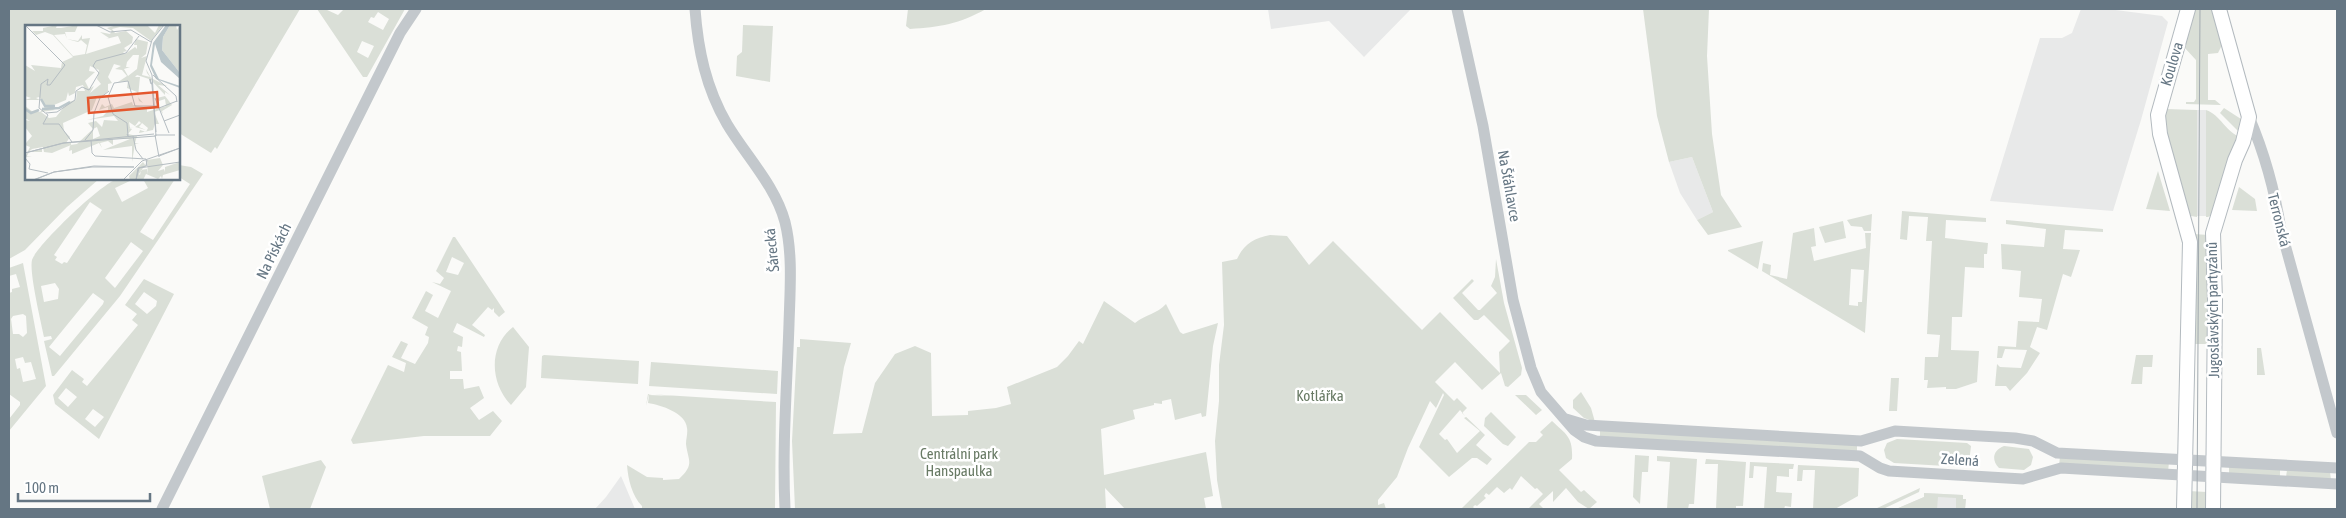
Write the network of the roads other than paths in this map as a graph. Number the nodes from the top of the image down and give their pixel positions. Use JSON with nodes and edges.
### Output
{"nodes":[{"id":1,"x":416,"y":9,"type":"edge"},
{"id":2,"x":695,"y":9,"type":"edge"},
{"id":3,"x":1458,"y":9,"type":"edge"},
{"id":4,"x":2188,"y":9,"type":"edge"},
{"id":5,"x":2219,"y":9,"type":"edge"},
{"id":6,"x":2249,"y":117,"type":"junction"},
{"id":7,"x":2158,"y":120,"type":"joint"},
{"id":8,"x":1563,"y":417,"type":"junction"},
{"id":9,"x":2337,"y":433,"type":"edge"},
{"id":10,"x":1584,"y":437,"type":"joint"},
{"id":11,"x":2044,"y":447,"type":"junction"},
{"id":12,"x":2184,"y":460,"type":"junction"},
{"id":13,"x":2214,"y":462,"type":"junction"},
{"id":14,"x":2337,"y":468,"type":"edge"},
{"id":15,"x":2042,"y":475,"type":"junction"},
{"id":16,"x":2184,"y":475,"type":"junction"},
{"id":17,"x":2213,"y":477,"type":"junction"},
{"id":18,"x":2337,"y":484,"type":"edge"},
{"id":19,"x":162,"y":509,"type":"edge"},
{"id":20,"x":785,"y":509,"type":"edge"},
{"id":21,"x":2184,"y":509,"type":"edge"},
{"id":22,"x":2213,"y":509,"type":"edge"}],
"edges":[{"from":1,"to":19,"type":"street","name":"Na Pískách"},
{"from":2,"to":20,"type":"street","name":"Šárecká"},
{"from":3,"to":8,"type":"street","name":"Na Šťáhlavce"},
{"from":4,"to":7,"type":"main road","name":"Koulova"},
{"from":5,"to":6,"type":"main road","name":"Terronská"},
{"from":6,"to":9,"type":"street","name":"Terronská"},
{"from":6,"to":13,"type":"main road","name":"Jugoslávských partyzánů"},
{"from":7,"to":12,"type":"main road","name":"Jugoslávských partyzánů"},
{"from":8,"to":10,"type":"street","name":"Na Šťáhlavce"},
{"from":8,"to":11,"type":"street","name":"Zelená"},
{"from":10,"to":15,"type":"street","name":"Zelená"},
{"from":11,"to":12,"type":"street","name":"Zelená"},
{"from":11,"to":15,"type":"street"},
{"from":12,"to":13,"type":"street","name":"Zelená"},
{"from":12,"to":16,"type":"main road","name":"Jugoslávských partyzánů"},
{"from":13,"to":14,"type":"street","name":"Zelená"},
{"from":13,"to":17,"type":"main road","name":"Jugoslávských partyzánů"},
{"from":15,"to":16,"type":"street","name":"Zelená"},
{"from":16,"to":17,"type":"street","name":"Zelená"},
{"from":16,"to":21,"type":"main road","name":"Jugoslávských partyzánů"},
{"from":17,"to":18,"type":"street","name":"Zelená"},
{"from":17,"to":22,"type":"main road","name":"Jugoslávských partyzánů"}]}
